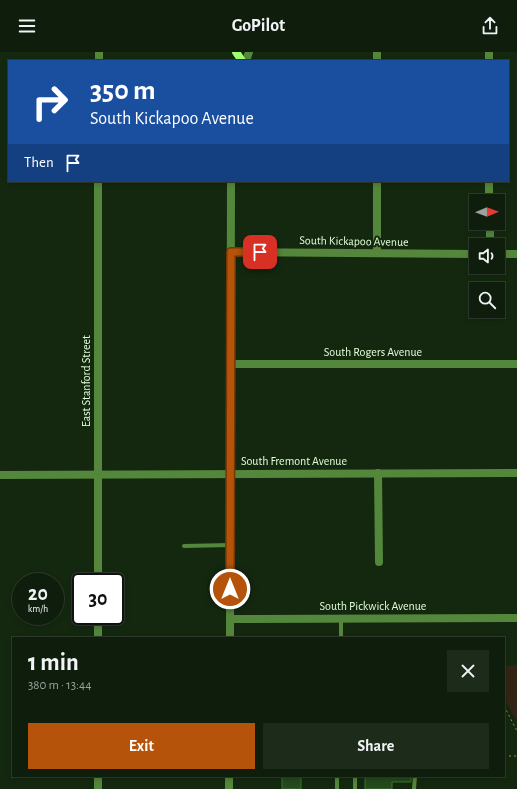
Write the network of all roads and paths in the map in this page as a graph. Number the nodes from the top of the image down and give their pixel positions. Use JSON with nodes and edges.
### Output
{"nodes":[{"id":1,"x":98,"y":182,"type":"edge"},
{"id":2,"x":231,"y":182,"type":"edge"},
{"id":3,"x":377,"y":182,"type":"edge"},
{"id":4,"x":489,"y":182,"type":"edge"},
{"id":5,"x":490,"y":194,"type":"edge"},
{"id":6,"x":231,"y":252,"type":"junction"},
{"id":7,"x":377,"y":253,"type":"junction"},
{"id":8,"x":469,"y":254,"type":"edge"},
{"id":9,"x":505,"y":254,"type":"edge"},
{"id":10,"x":517,"y":254,"type":"edge"},
{"id":11,"x":230,"y":364,"type":"junction"},
{"id":12,"x":517,"y":364,"type":"edge"},
{"id":13,"x":378,"y":473,"type":"junction"},
{"id":14,"x":517,"y":473,"type":"edge"},
{"id":15,"x":98,"y":474,"type":"junction"},
{"id":16,"x":230,"y":474,"type":"junction"},
{"id":17,"x":0,"y":475,"type":"edge"},
{"id":18,"x":230,"y":545,"type":"junction"},
{"id":19,"x":184,"y":546,"type":"dead end"},
{"id":20,"x":379,"y":562,"type":"dead end"},
{"id":21,"x":98,"y":573,"type":"edge"},
{"id":22,"x":341,"y":618,"type":"junction"},
{"id":23,"x":517,"y":618,"type":"edge"},
{"id":24,"x":230,"y":619,"type":"junction"},
{"id":25,"x":98,"y":625,"type":"edge"},
{"id":26,"x":98,"y":637,"type":"edge"},
{"id":27,"x":230,"y":637,"type":"edge"},
{"id":28,"x":341,"y":637,"type":"edge"},
{"id":29,"x":505,"y":708,"type":"edge"},
{"id":30,"x":517,"y":731,"type":"edge"},
{"id":31,"x":505,"y":756,"type":"edge"},
{"id":32,"x":517,"y":756,"type":"edge"},
{"id":33,"x":98,"y":777,"type":"edge"},
{"id":34,"x":230,"y":777,"type":"edge"},
{"id":35,"x":337,"y":777,"type":"edge"},
{"id":36,"x":355,"y":777,"type":"edge"},
{"id":37,"x":415,"y":777,"type":"edge"},
{"id":38,"x":98,"y":789,"type":"edge"},
{"id":39,"x":229,"y":789,"type":"edge"},
{"id":40,"x":337,"y":789,"type":"edge"},
{"id":41,"x":355,"y":789,"type":"edge"},
{"id":42,"x":414,"y":789,"type":"edge"}],
"edges":[{"from":1,"to":15,"type":"street","name":"East Stanford Street"},
{"from":2,"to":6,"type":"street"},
{"from":3,"to":7,"type":"street"},
{"from":4,"to":5,"type":"street"},
{"from":6,"to":7,"type":"street","name":"South Kickapoo Avenue"},
{"from":6,"to":11,"type":"street"},
{"from":7,"to":8,"type":"street","name":"South Kickapoo Avenue"},
{"from":9,"to":10,"type":"street"},
{"from":11,"to":12,"type":"street","name":"South Rogers Avenue"},
{"from":11,"to":16,"type":"street"},
{"from":13,"to":14,"type":"street","name":"South Fremont Avenue"},
{"from":13,"to":16,"type":"street","name":"South Fremont Avenue"},
{"from":13,"to":20,"type":"street"},
{"from":15,"to":16,"type":"street","name":"South Fremont Avenue"},
{"from":15,"to":17,"type":"street","name":"South Fremont Avenue"},
{"from":15,"to":21,"type":"street","name":"East Stanford Street"},
{"from":16,"to":18,"type":"street"},
{"from":18,"to":19,"type":"lane"},
{"from":18,"to":24,"type":"street"},
{"from":22,"to":23,"type":"street","name":"South Pickwick Avenue"},
{"from":22,"to":24,"type":"street","name":"South Pickwick Avenue"},
{"from":22,"to":28,"type":"lane"},
{"from":24,"to":27,"type":"street"},
{"from":25,"to":26,"type":"street"},
{"from":29,"to":30,"type":"path"},
{"from":31,"to":32,"type":"path"},
{"from":33,"to":38,"type":"street"},
{"from":34,"to":39,"type":"street"},
{"from":35,"to":40,"type":"lane"},
{"from":36,"to":41,"type":"lane"},
{"from":37,"to":42,"type":"lane"}]}
